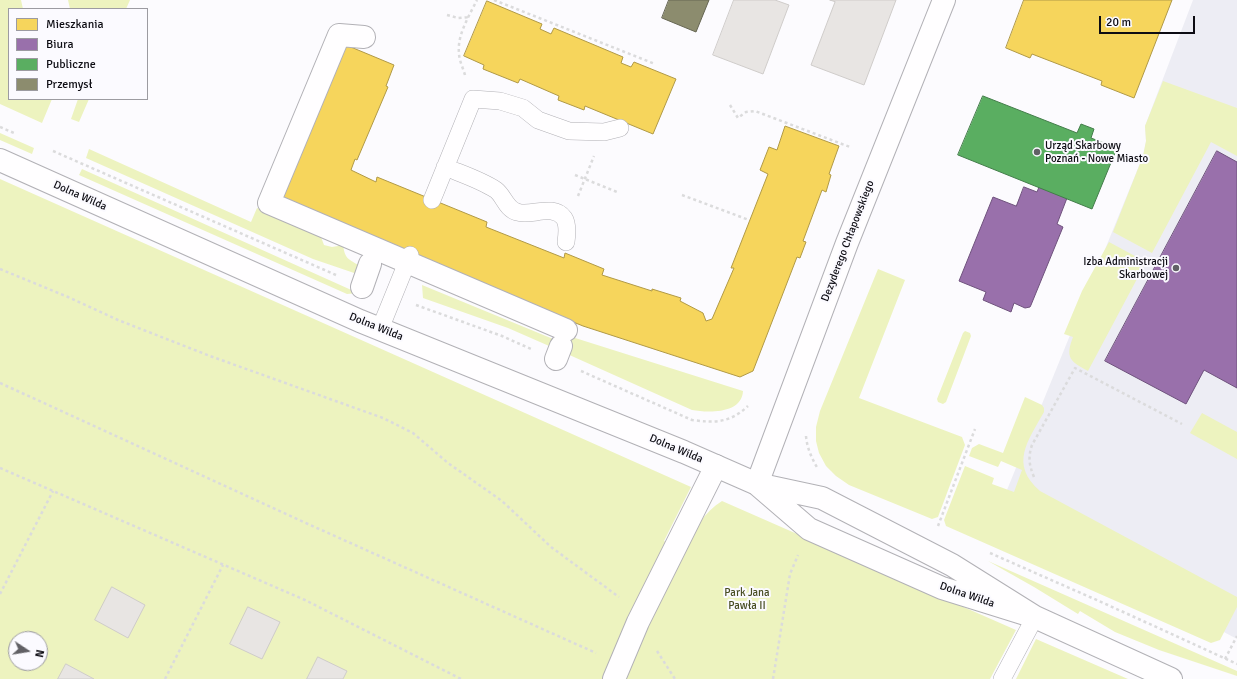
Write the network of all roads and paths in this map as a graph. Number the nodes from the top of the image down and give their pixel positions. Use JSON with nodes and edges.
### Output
{"nodes":[{"id":1,"x":477,"y":0,"type":"edge"},
{"id":2,"x":494,"y":0,"type":"edge"},
{"id":3,"x":944,"y":0,"type":"edge"},
{"id":4,"x":447,"y":15,"type":"dead end"},
{"id":5,"x":469,"y":17,"type":"junction"},
{"id":6,"x":364,"y":37,"type":"dead end"},
{"id":7,"x":459,"y":53,"type":"dead end"},
{"id":8,"x":655,"y":64,"type":"dead end"},
{"id":9,"x":730,"y":105,"type":"dead end"},
{"id":10,"x":612,"y":130,"type":"joint"},
{"id":11,"x":850,"y":147,"type":"dead end"},
{"id":12,"x":0,"y":160,"type":"edge"},
{"id":13,"x":446,"y":166,"type":"junction"},
{"id":14,"x":575,"y":175,"type":"dead end"},
{"id":15,"x":585,"y":179,"type":"junction"},
{"id":16,"x":617,"y":192,"type":"dead end"},
{"id":17,"x":682,"y":195,"type":"dead end"},
{"id":18,"x":432,"y":200,"type":"dead end"},
{"id":19,"x":749,"y":220,"type":"dead end"},
{"id":20,"x":566,"y":234,"type":"joint"},
{"id":21,"x":410,"y":255,"type":"dead end"},
{"id":22,"x":370,"y":264,"type":"dead end"},
{"id":23,"x":0,"y":269,"type":"edge"},
{"id":24,"x":362,"y":287,"type":"dead end"},
{"id":25,"x":380,"y":329,"type":"junction"},
{"id":26,"x":561,"y":345,"type":"dead end"},
{"id":27,"x":0,"y":383,"type":"edge"},
{"id":28,"x":1182,"y":424,"type":"dead end"},
{"id":29,"x":975,"y":429,"type":"dead end"},
{"id":30,"x":806,"y":435,"type":"dead end"},
{"id":31,"x":716,"y":466,"type":"junction"},
{"id":32,"x":0,"y":468,"type":"edge"},
{"id":33,"x":819,"y":470,"type":"dead end"},
{"id":34,"x":1034,"y":477,"type":"dead end"},
{"id":35,"x":757,"y":484,"type":"junction"},
{"id":36,"x":53,"y":491,"type":"junction"},
{"id":37,"x":936,"y":530,"type":"dead end"},
{"id":38,"x":799,"y":552,"type":"dead end"},
{"id":39,"x":986,"y":552,"type":"dead end"},
{"id":40,"x":223,"y":565,"type":"junction"},
{"id":41,"x":0,"y":594,"type":"edge"},
{"id":42,"x":1035,"y":617,"type":"junction"},
{"id":43,"x":638,"y":622,"type":"junction"},
{"id":44,"x":1237,"y":636,"type":"edge"},
{"id":45,"x":1225,"y":659,"type":"junction"},
{"id":46,"x":1237,"y":664,"type":"edge"},
{"id":47,"x":617,"y":671,"type":"edge"},
{"id":48,"x":165,"y":679,"type":"edge"},
{"id":49,"x":460,"y":679,"type":"edge"},
{"id":50,"x":773,"y":679,"type":"edge"},
{"id":51,"x":1002,"y":679,"type":"edge"},
{"id":52,"x":1171,"y":679,"type":"edge"}],
"edges":[{"from":1,"to":5,"type":"path"},
{"from":2,"to":8,"type":"path"},
{"from":3,"to":35,"type":"street","name":"Dezyderego Chłapowskiego"},
{"from":4,"to":5,"type":"path"},
{"from":5,"to":7,"type":"path"},
{"from":6,"to":26,"type":"street"},
{"from":9,"to":11,"type":"path"},
{"from":10,"to":13,"type":"lane"},
{"from":10,"to":15,"type":"path"},
{"from":12,"to":25,"type":"street","name":"Dolna Wilda"},
{"from":13,"to":18,"type":"lane"},
{"from":13,"to":20,"type":"lane"},
{"from":14,"to":15,"type":"path"},
{"from":15,"to":16,"type":"path"},
{"from":15,"to":20,"type":"path"},
{"from":17,"to":19,"type":"path"},
{"from":21,"to":25,"type":"lane"},
{"from":22,"to":24,"type":"street"},
{"from":23,"to":43,"type":"path"},
{"from":25,"to":31,"type":"street","name":"Dolna Wilda"},
{"from":27,"to":47,"type":"path"},
{"from":28,"to":34,"type":"path"},
{"from":29,"to":37,"type":"path"},
{"from":30,"to":33,"type":"path"},
{"from":31,"to":35,"type":"street","name":"Dolna Wilda"},
{"from":31,"to":43,"type":"street"},
{"from":32,"to":36,"type":"path"},
{"from":35,"to":42,"type":"street","name":"Dolna Wilda"},
{"from":35,"to":42,"type":"street","name":"Dolna Wilda"},
{"from":36,"to":40,"type":"path"},
{"from":36,"to":41,"type":"path"},
{"from":38,"to":50,"type":"path"},
{"from":39,"to":45,"type":"path"},
{"from":40,"to":48,"type":"path"},
{"from":40,"to":49,"type":"path"},
{"from":42,"to":51,"type":"lane"},
{"from":42,"to":52,"type":"street","name":"Dolna Wilda"},
{"from":43,"to":47,"type":"street"},
{"from":44,"to":45,"type":"path"},
{"from":45,"to":46,"type":"path"}]}
